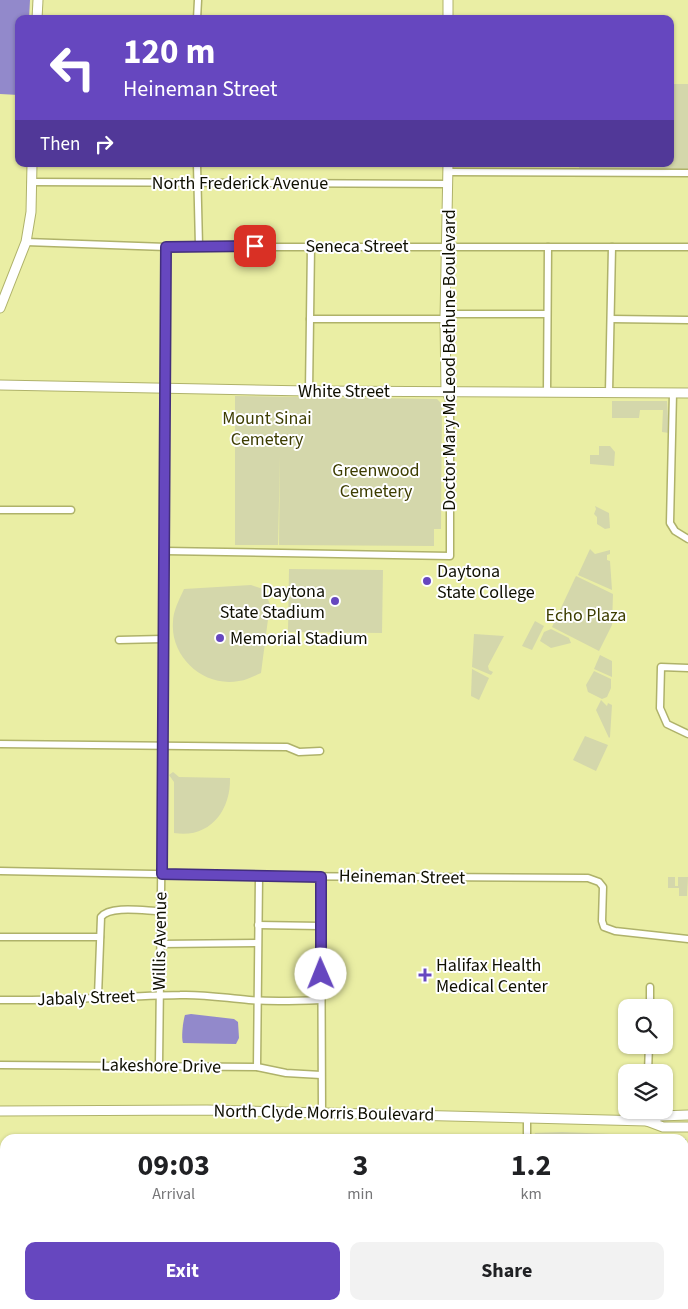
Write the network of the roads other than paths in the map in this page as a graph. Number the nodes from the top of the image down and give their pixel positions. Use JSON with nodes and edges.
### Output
{"nodes":[{"id":1,"x":38,"y":0,"type":"edge"},
{"id":2,"x":198,"y":0,"type":"edge"},
{"id":3,"x":448,"y":0,"type":"edge"},
{"id":4,"x":37,"y":15,"type":"edge"},
{"id":5,"x":197,"y":15,"type":"edge"},
{"id":6,"x":448,"y":15,"type":"edge"},
{"id":7,"x":32,"y":167,"type":"edge"},
{"id":8,"x":197,"y":167,"type":"edge"},
{"id":9,"x":448,"y":168,"type":"edge"},
{"id":10,"x":688,"y":173,"type":"edge"},
{"id":11,"x":31,"y":182,"type":"junction"},
{"id":12,"x":197,"y":184,"type":"junction"},
{"id":13,"x":448,"y":184,"type":"junction"},
{"id":14,"x":26,"y":242,"type":"junction"},
{"id":15,"x":198,"y":246,"type":"junction"},
{"id":16,"x":311,"y":246,"type":"junction"},
{"id":17,"x":448,"y":246,"type":"junction"},
{"id":18,"x":166,"y":247,"type":"junction"},
{"id":19,"x":548,"y":247,"type":"junction"},
{"id":20,"x":612,"y":247,"type":"junction"},
{"id":21,"x":688,"y":247,"type":"edge"},
{"id":22,"x":0,"y":307,"type":"edge"},
{"id":23,"x":547,"y":314,"type":"junction"},
{"id":24,"x":445,"y":317,"type":"junction"},
{"id":25,"x":310,"y":319,"type":"junction"},
{"id":26,"x":611,"y":319,"type":"junction"},
{"id":27,"x":688,"y":320,"type":"edge"},
{"id":28,"x":0,"y":386,"type":"edge"},
{"id":29,"x":165,"y":389,"type":"junction"},
{"id":30,"x":309,"y":391,"type":"junction"},
{"id":31,"x":446,"y":392,"type":"junction"},
{"id":32,"x":547,"y":392,"type":"junction"},
{"id":33,"x":609,"y":392,"type":"junction"},
{"id":34,"x":672,"y":393,"type":"junction"},
{"id":35,"x":688,"y":393,"type":"edge"},
{"id":36,"x":0,"y":510,"type":"edge"},
{"id":37,"x":71,"y":510,"type":"dead end"},
{"id":38,"x":688,"y":539,"type":"edge"},
{"id":39,"x":165,"y":551,"type":"junction"},
{"id":40,"x":163,"y":639,"type":"junction"},
{"id":41,"x":119,"y":640,"type":"dead end"},
{"id":42,"x":688,"y":668,"type":"edge"},
{"id":43,"x":688,"y":734,"type":"edge"},
{"id":44,"x":0,"y":744,"type":"edge"},
{"id":45,"x":162,"y":747,"type":"junction"},
{"id":46,"x":320,"y":751,"type":"dead end"},
{"id":47,"x":0,"y":871,"type":"edge"},
{"id":48,"x":162,"y":874,"type":"junction"},
{"id":49,"x":259,"y":876,"type":"junction"},
{"id":50,"x":321,"y":877,"type":"junction"},
{"id":51,"x":160,"y":911,"type":"junction"},
{"id":52,"x":258,"y":925,"type":"junction"},
{"id":53,"x":321,"y":926,"type":"junction"},
{"id":54,"x":0,"y":937,"type":"edge"},
{"id":55,"x":100,"y":938,"type":"junction"},
{"id":56,"x":688,"y":939,"type":"edge"},
{"id":57,"x":257,"y":943,"type":"junction"},
{"id":58,"x":160,"y":944,"type":"junction"},
{"id":59,"x":650,"y":987,"type":"dead end"},
{"id":60,"x":98,"y":996,"type":"junction"},
{"id":61,"x":159,"y":997,"type":"junction"},
{"id":62,"x":650,"y":999,"type":"edge"},
{"id":63,"x":0,"y":1000,"type":"edge"},
{"id":64,"x":322,"y":1000,"type":"junction"},
{"id":65,"x":258,"y":1001,"type":"junction"},
{"id":66,"x":0,"y":1064,"type":"edge"},
{"id":67,"x":159,"y":1065,"type":"junction"},
{"id":68,"x":257,"y":1067,"type":"junction"},
{"id":69,"x":321,"y":1075,"type":"junction"},
{"id":70,"x":0,"y":1111,"type":"edge"},
{"id":71,"x":322,"y":1113,"type":"junction"},
{"id":72,"x":688,"y":1115,"type":"edge"},
{"id":73,"x":526,"y":1118,"type":"junction"},
{"id":74,"x":647,"y":1120,"type":"junction"},
{"id":75,"x":688,"y":1127,"type":"edge"},
{"id":76,"x":526,"y":1134,"type":"edge"}],
"edges":[{"from":1,"to":4,"type":"street"},
{"from":2,"to":5,"type":"street"},
{"from":3,"to":6,"type":"street"},
{"from":7,"to":11,"type":"street"},
{"from":8,"to":12,"type":"street"},
{"from":9,"to":10,"type":"street"},
{"from":9,"to":13,"type":"street","name":"Doctor Mary McLeod Bethune Boulevard"},
{"from":11,"to":12,"type":"street","name":"North Frederick Avenue"},
{"from":11,"to":14,"type":"street"},
{"from":12,"to":13,"type":"street","name":"North Frederick Avenue"},
{"from":12,"to":15,"type":"street"},
{"from":13,"to":17,"type":"street","name":"Doctor Mary McLeod Bethune Boulevard"},
{"from":14,"to":18,"type":"street","name":"Seneca Street"},
{"from":14,"to":22,"type":"street"},
{"from":15,"to":16,"type":"street","name":"Seneca Street"},
{"from":15,"to":18,"type":"street","name":"Seneca Street"},
{"from":16,"to":17,"type":"street","name":"Seneca Street"},
{"from":16,"to":25,"type":"street"},
{"from":17,"to":19,"type":"street","name":"Seneca Street"},
{"from":17,"to":24,"type":"street","name":"Doctor Mary McLeod Bethune Boulevard"},
{"from":18,"to":29,"type":"street","name":"Willis Avenue"},
{"from":19,"to":20,"type":"street","name":"Seneca Street"},
{"from":19,"to":23,"type":"street"},
{"from":20,"to":21,"type":"street","name":"Seneca Street"},
{"from":20,"to":26,"type":"street"},
{"from":23,"to":24,"type":"street"},
{"from":23,"to":32,"type":"street"},
{"from":24,"to":25,"type":"street"},
{"from":24,"to":31,"type":"street","name":"Doctor Mary McLeod Bethune Boulevard"},
{"from":25,"to":30,"type":"street"},
{"from":26,"to":27,"type":"street"},
{"from":26,"to":33,"type":"street"},
{"from":28,"to":29,"type":"street","name":"White Street"},
{"from":29,"to":30,"type":"street","name":"White Street"},
{"from":29,"to":39,"type":"street","name":"Willis Avenue"},
{"from":30,"to":31,"type":"street","name":"White Street"},
{"from":31,"to":32,"type":"street","name":"White Street"},
{"from":31,"to":39,"type":"street","name":"Doctor Mary McLeod Bethune Boulevard"},
{"from":32,"to":33,"type":"street","name":"White Street"},
{"from":33,"to":34,"type":"street","name":"White Street"},
{"from":34,"to":35,"type":"street","name":"White Street"},
{"from":34,"to":38,"type":"street"},
{"from":36,"to":37,"type":"street"},
{"from":39,"to":40,"type":"street","name":"Willis Avenue"},
{"from":40,"to":41,"type":"street"},
{"from":40,"to":45,"type":"street","name":"Willis Avenue"},
{"from":42,"to":43,"type":"street"},
{"from":44,"to":45,"type":"street"},
{"from":45,"to":46,"type":"street"},
{"from":45,"to":48,"type":"street","name":"Willis Avenue"},
{"from":47,"to":48,"type":"street","name":"Heineman Street"},
{"from":48,"to":49,"type":"street","name":"Heineman Street"},
{"from":48,"to":51,"type":"street","name":"Willis Avenue"},
{"from":49,"to":50,"type":"street","name":"Heineman Street"},
{"from":49,"to":52,"type":"street"},
{"from":50,"to":53,"type":"street"},
{"from":50,"to":56,"type":"street","name":"Heineman Street"},
{"from":51,"to":55,"type":"street"},
{"from":51,"to":58,"type":"street","name":"Willis Avenue"},
{"from":52,"to":53,"type":"street"},
{"from":52,"to":57,"type":"street"},
{"from":53,"to":64,"type":"street"},
{"from":54,"to":55,"type":"street"},
{"from":55,"to":60,"type":"street"},
{"from":57,"to":58,"type":"street"},
{"from":57,"to":65,"type":"street"},
{"from":58,"to":61,"type":"street","name":"Willis Avenue"},
{"from":59,"to":62,"type":"street"},
{"from":60,"to":61,"type":"street","name":"Jabaly Street"},
{"from":60,"to":63,"type":"street","name":"Jabaly Street"},
{"from":61,"to":65,"type":"street","name":"Jabaly Street"},
{"from":61,"to":67,"type":"street","name":"Willis Avenue"},
{"from":64,"to":65,"type":"street","name":"Jabaly Street"},
{"from":64,"to":69,"type":"street"},
{"from":65,"to":68,"type":"street"},
{"from":66,"to":67,"type":"street","name":"Lakeshore Drive"},
{"from":67,"to":68,"type":"street","name":"Lakeshore Drive"},
{"from":68,"to":69,"type":"street","name":"Lakeshore Drive"},
{"from":69,"to":71,"type":"street"},
{"from":70,"to":71,"type":"street","name":"North Clyde Morris Boulevard"},
{"from":71,"to":73,"type":"street","name":"North Clyde Morris Boulevard"},
{"from":72,"to":74,"type":"street","name":"North Clyde Morris Boulevard"},
{"from":73,"to":74,"type":"street","name":"North Clyde Morris Boulevard"},
{"from":73,"to":76,"type":"street"},
{"from":74,"to":75,"type":"street","name":"North Clyde Morris Boulevard"}]}
